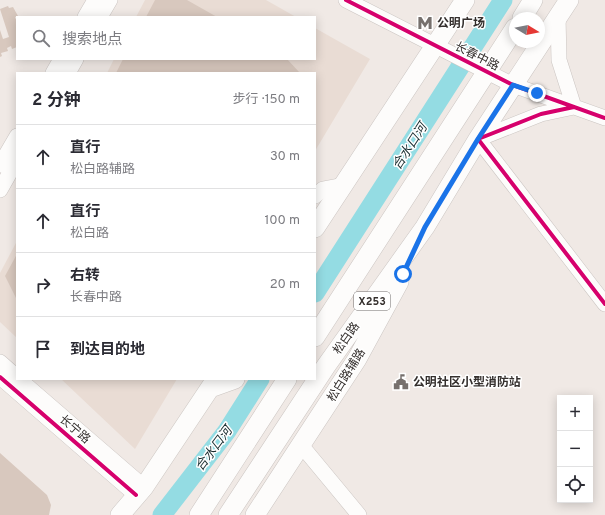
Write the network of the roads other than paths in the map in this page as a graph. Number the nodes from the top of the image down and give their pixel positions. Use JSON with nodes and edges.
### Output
{"nodes":[{"id":1,"x":95,"y":0,"type":"edge"},
{"id":2,"x":110,"y":0,"type":"edge"},
{"id":3,"x":346,"y":0,"type":"edge"},
{"id":4,"x":465,"y":0,"type":"edge"},
{"id":5,"x":533,"y":0,"type":"edge"},
{"id":6,"x":569,"y":0,"type":"edge"},
{"id":7,"x":526,"y":12,"type":"edge"},
{"id":8,"x":86,"y":16,"type":"edge"},
{"id":9,"x":101,"y":16,"type":"edge"},
{"id":10,"x":558,"y":17,"type":"junction"},
{"id":11,"x":509,"y":35,"type":"edge"},
{"id":12,"x":436,"y":46,"type":"junction"},
{"id":13,"x":60,"y":60,"type":"edge"},
{"id":14,"x":75,"y":60,"type":"edge"},
{"id":15,"x":479,"y":69,"type":"junction"},
{"id":16,"x":54,"y":72,"type":"edge"},
{"id":17,"x":69,"y":72,"type":"edge"},
{"id":18,"x":513,"y":85,"type":"junction"},
{"id":19,"x":574,"y":107,"type":"junction"},
{"id":20,"x":605,"y":118,"type":"edge"},
{"id":21,"x":16,"y":138,"type":"edge"},
{"id":22,"x":478,"y":139,"type":"junction"},
{"id":23,"x":16,"y":162,"type":"edge"},
{"id":24,"x":0,"y":165,"type":"edge"},
{"id":25,"x":344,"y":184,"type":"junction"},
{"id":26,"x":0,"y":190,"type":"edge"},
{"id":27,"x":316,"y":195,"type":"edge"},
{"id":28,"x":316,"y":226,"type":"edge"},
{"id":29,"x":425,"y":227,"type":"junction"},
{"id":30,"x":604,"y":299,"type":"edge"},
{"id":31,"x":316,"y":334,"type":"edge"},
{"id":32,"x":0,"y":362,"type":"edge"},
{"id":33,"x":16,"y":376,"type":"edge"},
{"id":34,"x":0,"y":377,"type":"edge"},
{"id":35,"x":20,"y":380,"type":"edge"},
{"id":36,"x":231,"y":380,"type":"edge"},
{"id":37,"x":286,"y":380,"type":"edge"},
{"id":38,"x":213,"y":384,"type":"edge"},
{"id":39,"x":301,"y":445,"type":"junction"},
{"id":40,"x":140,"y":491,"type":"junction"},
{"id":41,"x":120,"y":515,"type":"edge"},
{"id":42,"x":199,"y":515,"type":"edge"},
{"id":43,"x":228,"y":515,"type":"edge"},
{"id":44,"x":254,"y":515,"type":"edge"},
{"id":45,"x":359,"y":515,"type":"edge"}],
"edges":[{"from":1,"to":8,"type":"street"},
{"from":2,"to":9,"type":"street"},
{"from":3,"to":12,"type":"street","name":"长春中路"},
{"from":4,"to":12,"type":"main road"},
{"from":5,"to":7,"type":"main road"},
{"from":6,"to":10,"type":"main road","name":"松白路","number":"X253"},
{"from":10,"to":18,"type":"main road","name":"松白路","number":"X253"},
{"from":10,"to":19,"type":"street"},
{"from":11,"to":15,"type":"main road","number":"X253"},
{"from":12,"to":15,"type":"street","name":"长春中路"},
{"from":12,"to":25,"type":"main road"},
{"from":13,"to":16,"type":"street"},
{"from":14,"to":17,"type":"street"},
{"from":15,"to":18,"type":"street","name":"长春中路"},
{"from":15,"to":31,"type":"main road","number":"X253"},
{"from":18,"to":19,"type":"street","name":"长春中路"},
{"from":18,"to":22,"type":"main road","name":"松白路","number":"X253"},
{"from":19,"to":20,"type":"street","name":"长春中路"},
{"from":19,"to":22,"type":"street"},
{"from":21,"to":24,"type":"street"},
{"from":22,"to":29,"type":"main road","name":"松白路","number":"X253"},
{"from":22,"to":30,"type":"street"},
{"from":23,"to":26,"type":"street"},
{"from":25,"to":27,"type":"street"},
{"from":25,"to":28,"type":"main road"},
{"from":29,"to":39,"type":"main road","name":"松白路辅路"},
{"from":29,"to":43,"type":"main road","name":"松白路","number":"X253"},
{"from":32,"to":33,"type":"street"},
{"from":34,"to":40,"type":"street","name":"长宁路"},
{"from":35,"to":40,"type":"street","name":"长宁路"},
{"from":36,"to":38,"type":"main road"},
{"from":37,"to":42,"type":"main road"},
{"from":38,"to":40,"type":"main road"},
{"from":39,"to":44,"type":"main road","name":"松白路辅路"},
{"from":39,"to":45,"type":"street"},
{"from":40,"to":41,"type":"main road"}]}
